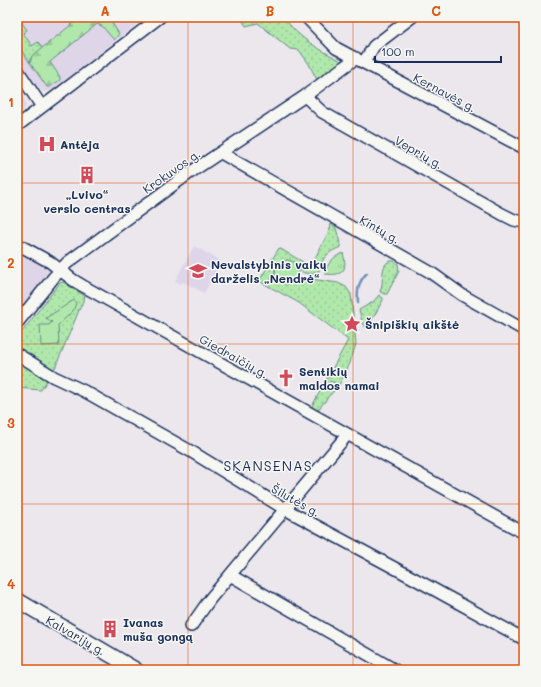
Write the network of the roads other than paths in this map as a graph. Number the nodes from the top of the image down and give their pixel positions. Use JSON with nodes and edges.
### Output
{"nodes":[{"id":1,"x":160,"y":17,"type":"edge"},
{"id":2,"x":306,"y":17,"type":"edge"},
{"id":3,"x":412,"y":17,"type":"edge"},
{"id":4,"x":361,"y":58,"type":"junction"},
{"id":5,"x":17,"y":69,"type":"edge"},
{"id":6,"x":305,"y":96,"type":"junction"},
{"id":7,"x":42,"y":107,"type":"junction"},
{"id":8,"x":17,"y":126,"type":"edge"},
{"id":9,"x":524,"y":141,"type":"edge"},
{"id":10,"x":524,"y":148,"type":"edge"},
{"id":11,"x":221,"y":152,"type":"junction"},
{"id":12,"x":524,"y":222,"type":"edge"},
{"id":13,"x":17,"y":244,"type":"edge"},
{"id":14,"x":60,"y":270,"type":"junction"},
{"id":15,"x":17,"y":324,"type":"edge"},
{"id":16,"x":524,"y":330,"type":"edge"},
{"id":17,"x":17,"y":354,"type":"edge"},
{"id":18,"x":347,"y":434,"type":"junction"},
{"id":19,"x":284,"y":509,"type":"junction"},
{"id":20,"x":524,"y":533,"type":"edge"},
{"id":21,"x":230,"y":575,"type":"junction"},
{"id":22,"x":17,"y":600,"type":"edge"},
{"id":23,"x":191,"y":626,"type":"dead end"},
{"id":24,"x":524,"y":639,"type":"edge"},
{"id":25,"x":136,"y":670,"type":"edge"},
{"id":26,"x":395,"y":670,"type":"edge"}],
"edges":[{"from":1,"to":7,"type":"street"},
{"from":2,"to":4,"type":"street","name":"Kernavės g."},
{"from":3,"to":4,"type":"street","name":"Krokuvos g."},
{"from":4,"to":6,"type":"street","name":"Krokuvos g."},
{"from":4,"to":9,"type":"street","name":"Kernavės g."},
{"from":4,"to":10,"type":"street","name":"Kernavės g."},
{"from":5,"to":7,"type":"street"},
{"from":6,"to":11,"type":"street","name":"Krokuvos g."},
{"from":6,"to":12,"type":"street","name":"Veprių g."},
{"from":7,"to":8,"type":"street"},
{"from":11,"to":14,"type":"street","name":"Krokuvos g."},
{"from":11,"to":16,"type":"street","name":"Kintų g."},
{"from":13,"to":14,"type":"street","name":"Giedraičių g."},
{"from":14,"to":15,"type":"street","name":"Krokuvos g."},
{"from":14,"to":18,"type":"street","name":"Giedraičių g."},
{"from":17,"to":19,"type":"street","name":"Šilutės g."},
{"from":18,"to":19,"type":"street"},
{"from":18,"to":20,"type":"street","name":"Giedraičių g."},
{"from":19,"to":21,"type":"street"},
{"from":19,"to":24,"type":"street","name":"Šilutės g."},
{"from":21,"to":23,"type":"street"},
{"from":21,"to":26,"type":"street"},
{"from":22,"to":25,"type":"main road","name":"Kalvarijų g."}]}
